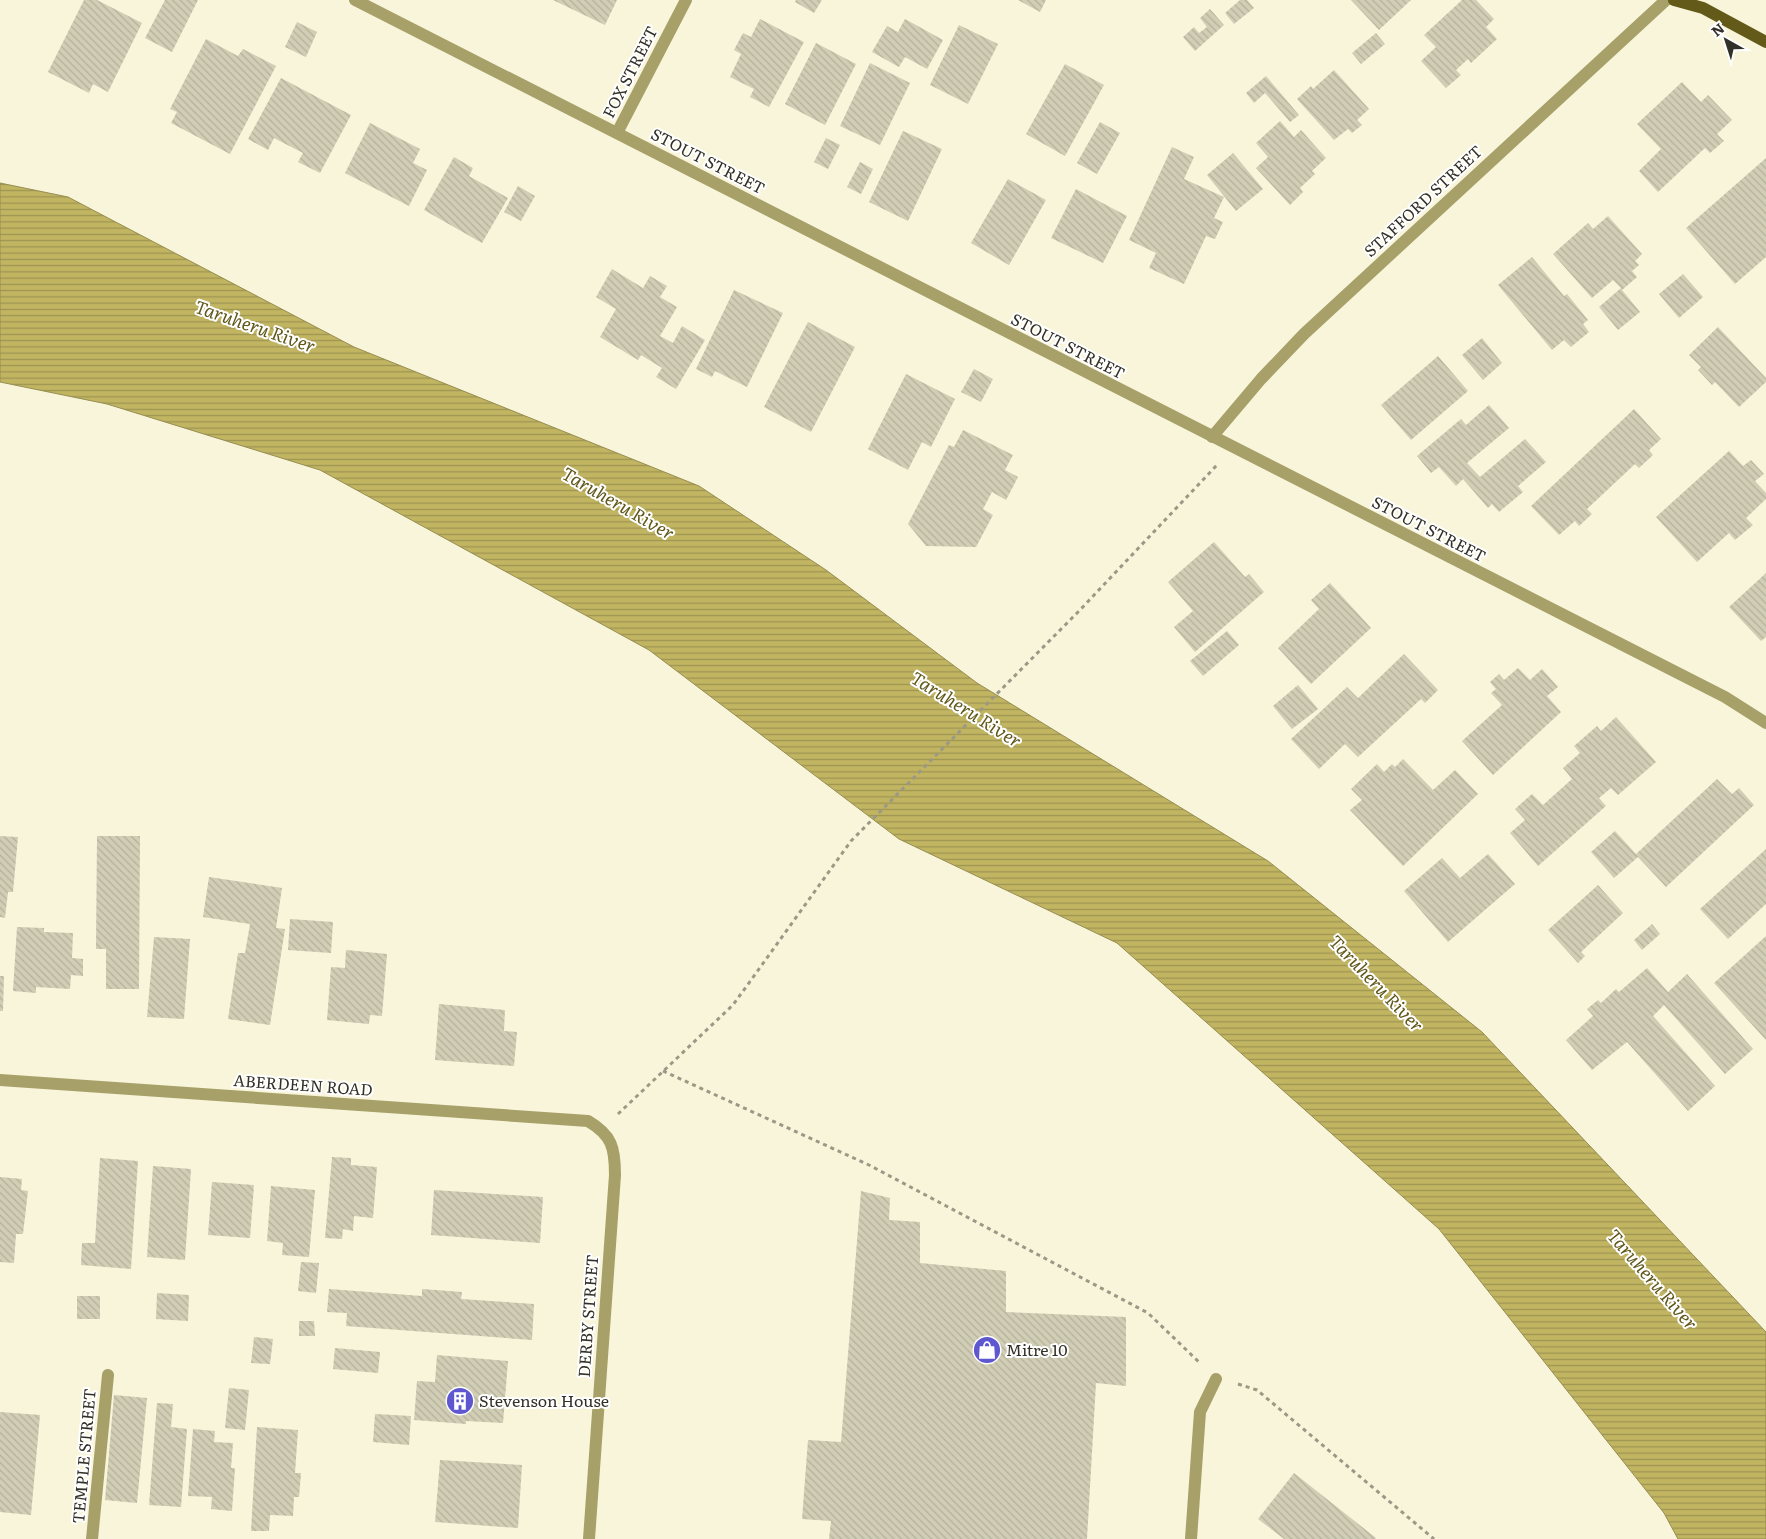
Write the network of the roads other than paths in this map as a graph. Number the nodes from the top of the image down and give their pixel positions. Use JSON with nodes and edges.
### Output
{"nodes":[{"id":1,"x":355,"y":0,"type":"edge"},
{"id":2,"x":686,"y":0,"type":"edge"},
{"id":3,"x":1666,"y":0,"type":"edge"},
{"id":4,"x":1674,"y":0,"type":"edge"},
{"id":5,"x":1766,"y":42,"type":"edge"},
{"id":6,"x":617,"y":133,"type":"junction"},
{"id":7,"x":1212,"y":437,"type":"junction"},
{"id":8,"x":1766,"y":723,"type":"edge"},
{"id":9,"x":0,"y":1080,"type":"edge"},
{"id":10,"x":602,"y":1129,"type":"joint"},
{"id":11,"x":108,"y":1375,"type":"dead end"},
{"id":12,"x":1216,"y":1379,"type":"road end"},
{"id":13,"x":92,"y":1539,"type":"edge"},
{"id":14,"x":589,"y":1539,"type":"edge"},
{"id":15,"x":1191,"y":1539,"type":"edge"}],
"edges":[{"from":1,"to":6,"type":"street","name":"STOUT STREET"},
{"from":2,"to":6,"type":"street","name":"FOX STREET"},
{"from":3,"to":7,"type":"street","name":"STAFFORD STREET"},
{"from":4,"to":5,"type":"main road"},
{"from":6,"to":7,"type":"street","name":"STOUT STREET"},
{"from":7,"to":8,"type":"street","name":"STOUT STREET"},
{"from":9,"to":10,"type":"street","name":"ABERDEEN ROAD"},
{"from":10,"to":14,"type":"street","name":"DERBY STREET"},
{"from":11,"to":13,"type":"street","name":"TEMPLE STREET"},
{"from":12,"to":15,"type":"street"}]}
